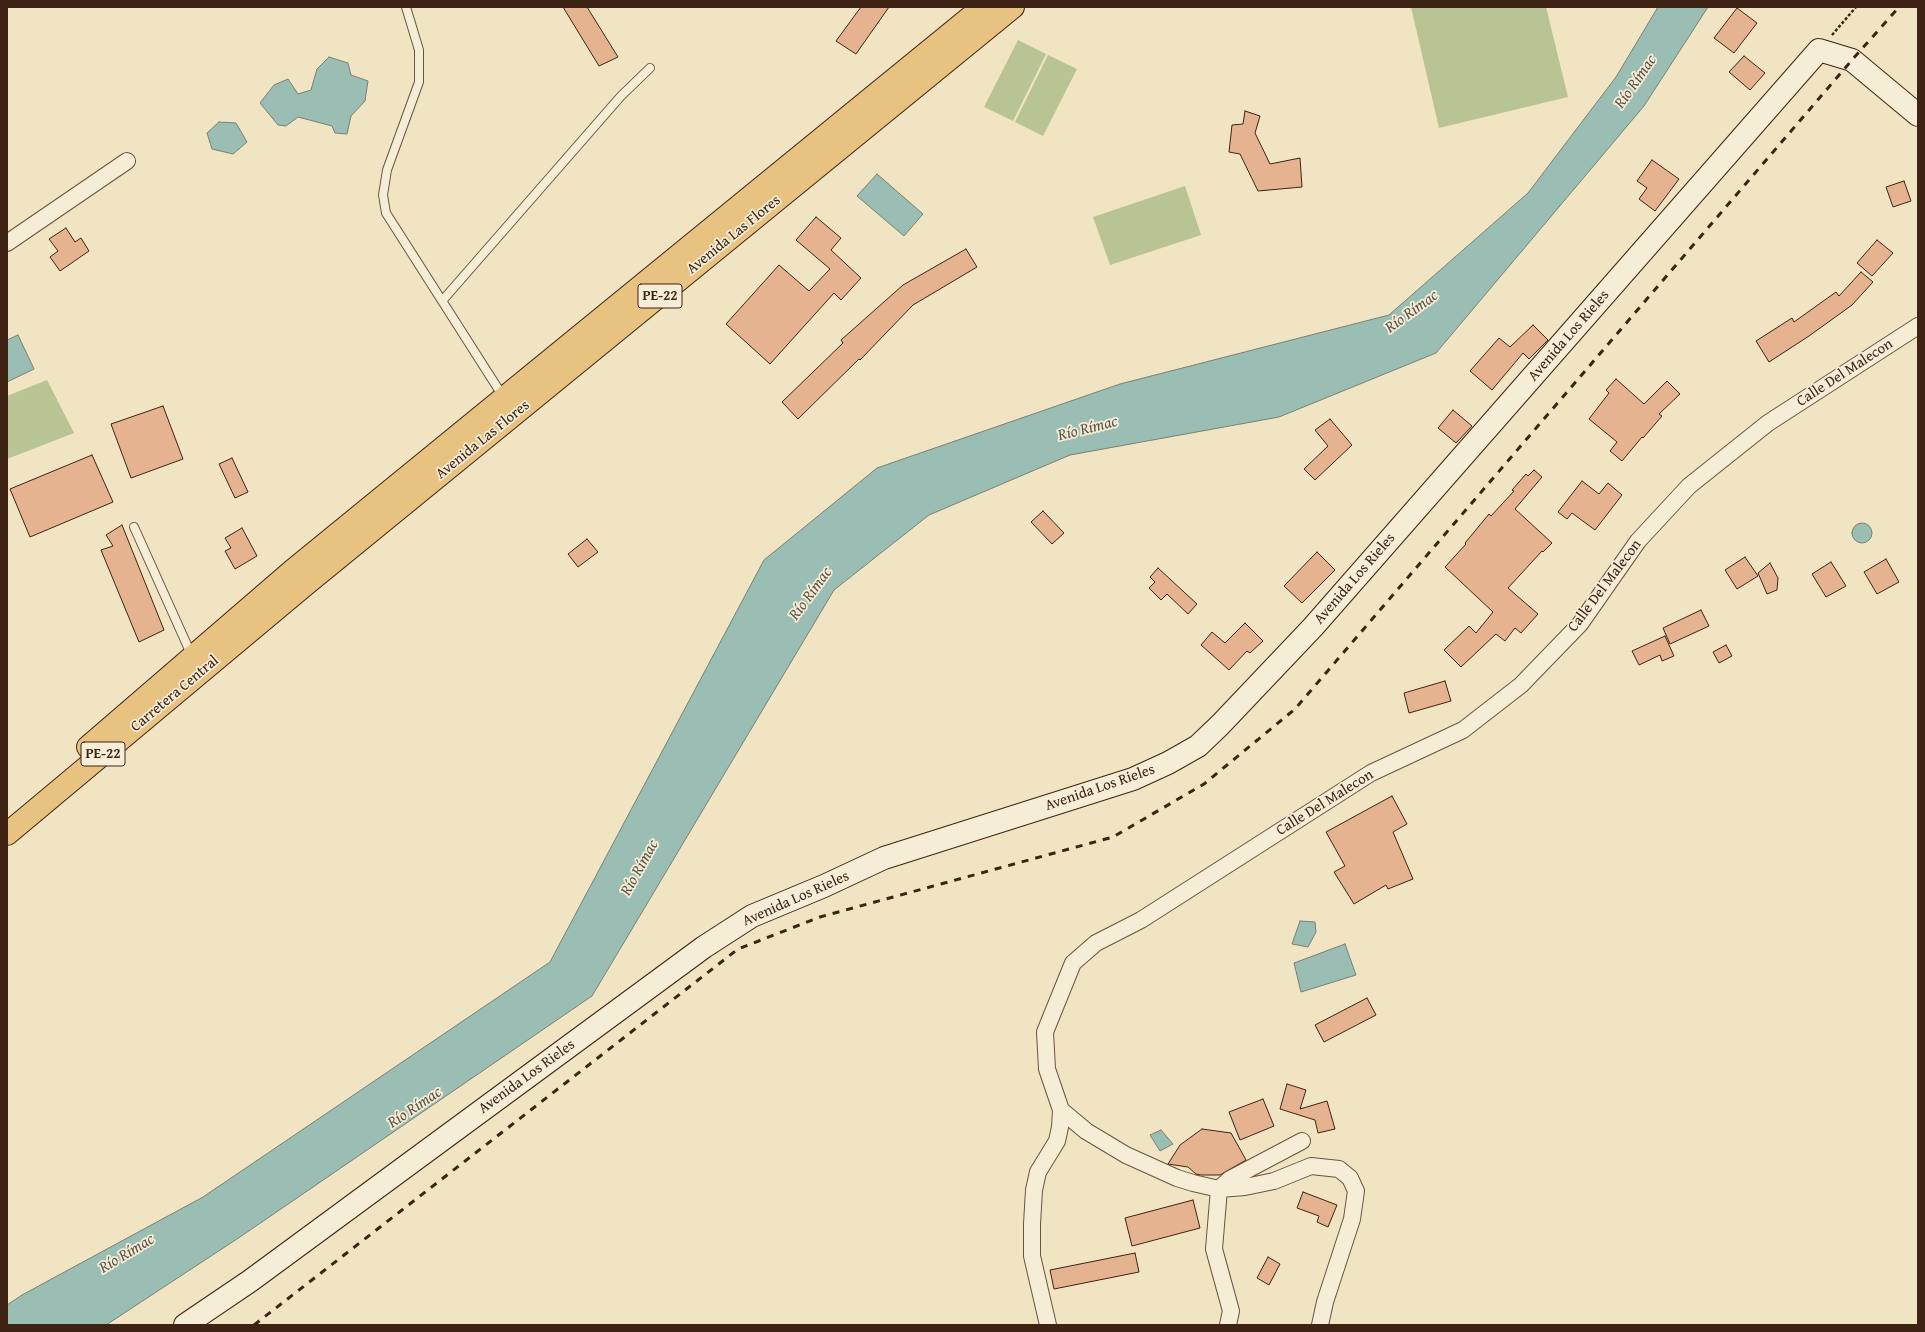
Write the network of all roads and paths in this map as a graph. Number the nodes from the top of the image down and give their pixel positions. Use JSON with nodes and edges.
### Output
{"nodes":[{"id":1,"x":406,"y":7,"type":"edge"},
{"id":2,"x":982,"y":7,"type":"edge"},
{"id":3,"x":1013,"y":7,"type":"edge"},
{"id":4,"x":1856,"y":7,"type":"edge"},
{"id":5,"x":1819,"y":50,"type":"junction"},
{"id":6,"x":650,"y":68,"type":"dead end"},
{"id":7,"x":1918,"y":116,"type":"edge"},
{"id":8,"x":127,"y":161,"type":"dead end"},
{"id":9,"x":796,"y":172,"type":"junction"},
{"id":10,"x":7,"y":243,"type":"edge"},
{"id":11,"x":442,"y":300,"type":"junction"},
{"id":12,"x":1918,"y":326,"type":"edge"},
{"id":13,"x":510,"y":406,"type":"junction"},
{"id":14,"x":134,"y":528,"type":"dead end"},
{"id":15,"x":299,"y":577,"type":"joint"},
{"id":16,"x":195,"y":665,"type":"junction"},
{"id":17,"x":7,"y":816,"type":"edge"},
{"id":18,"x":7,"y":834,"type":"edge"},
{"id":19,"x":1061,"y":1110,"type":"junction"},
{"id":20,"x":1302,"y":1141,"type":"dead end"},
{"id":21,"x":1219,"y":1189,"type":"junction"},
{"id":22,"x":185,"y":1325,"type":"edge"},
{"id":23,"x":1048,"y":1325,"type":"edge"},
{"id":24,"x":1228,"y":1325,"type":"edge"},
{"id":25,"x":1320,"y":1325,"type":"edge"}],
"edges":[{"from":1,"to":11,"type":"lane"},
{"from":2,"to":9,"type":"highway","name":"Avenida Las Flores","number":"PE-22"},
{"from":3,"to":9,"type":"highway","name":"Avenida Las Flores","number":"PE-22"},
{"from":4,"to":5,"type":"path"},
{"from":5,"to":7,"type":"street"},
{"from":5,"to":22,"type":"street","name":"Avenida Los Rieles"},
{"from":6,"to":11,"type":"lane"},
{"from":8,"to":10,"type":"street"},
{"from":9,"to":13,"type":"highway","name":"Avenida Las Flores","number":"PE-22"},
{"from":11,"to":13,"type":"lane"},
{"from":12,"to":19,"type":"street","name":"Calle Del Malecon"},
{"from":13,"to":15,"type":"highway","name":"Avenida Las Flores","number":"PE-22"},
{"from":14,"to":16,"type":"lane"},
{"from":15,"to":16,"type":"highway","name":"Carretera Central","number":"PE-22"},
{"from":16,"to":17,"type":"highway","name":"Carretera Central","number":"PE-22"},
{"from":16,"to":18,"type":"highway","name":"Carretera Central","number":"PE-22"},
{"from":19,"to":21,"type":"street"},
{"from":19,"to":23,"type":"street"},
{"from":20,"to":21,"type":"street"},
{"from":21,"to":24,"type":"street"},
{"from":21,"to":25,"type":"street"}]}
